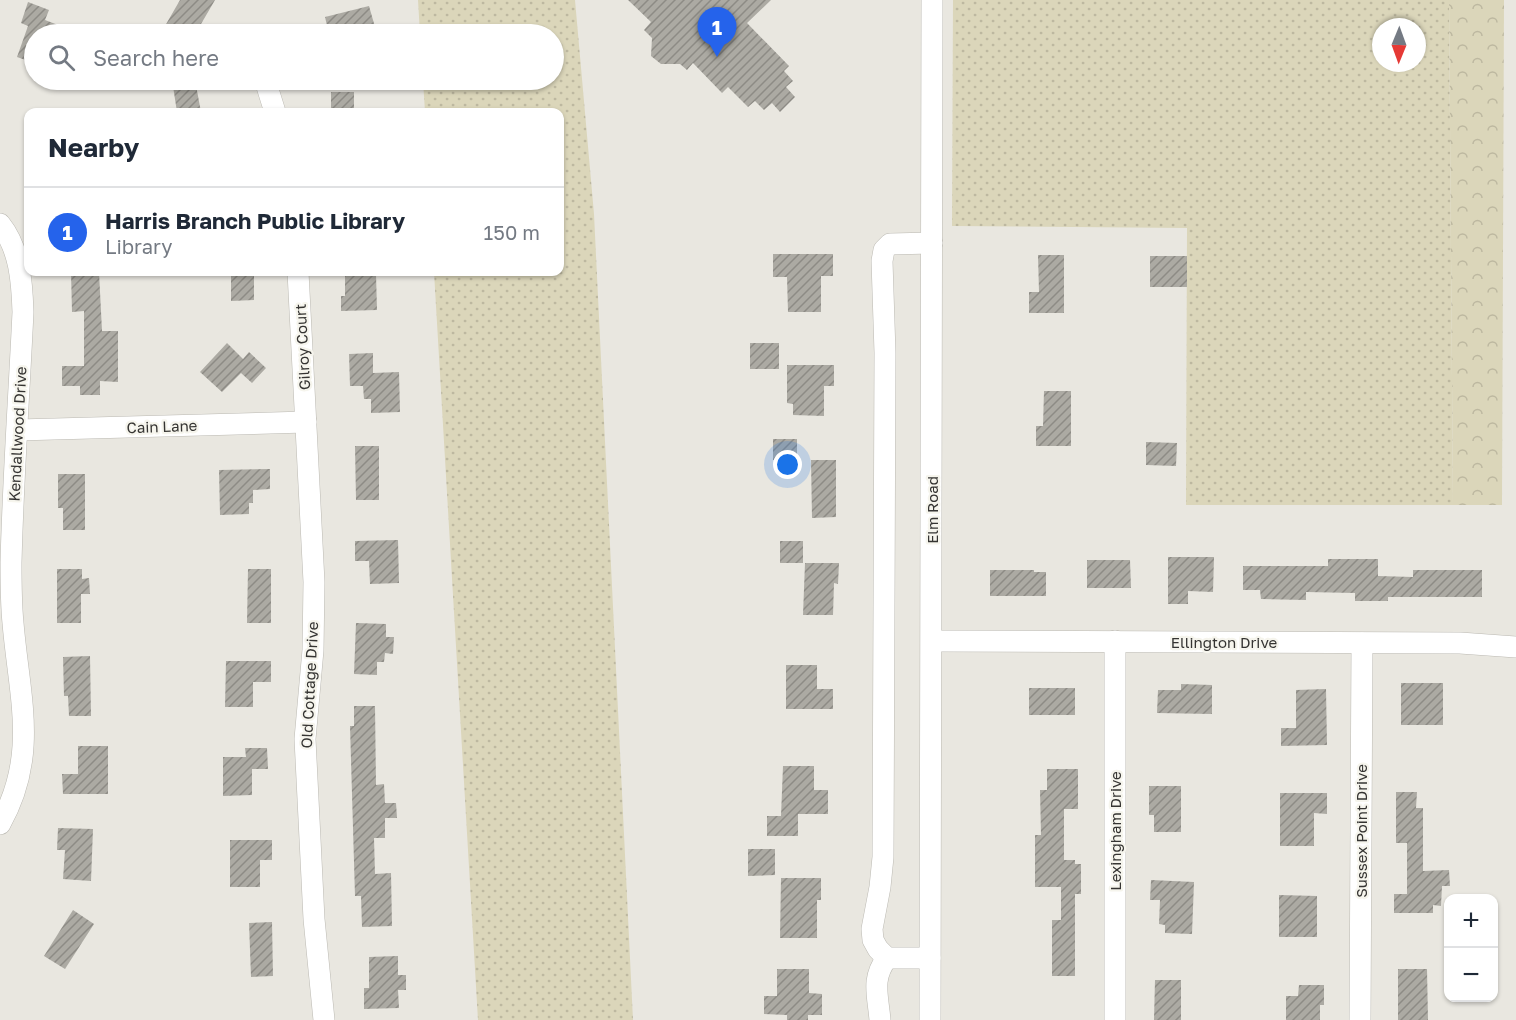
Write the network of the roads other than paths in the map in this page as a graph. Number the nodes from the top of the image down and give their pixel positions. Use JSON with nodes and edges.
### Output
{"nodes":[{"id":1,"x":932,"y":0,"type":"edge"},
{"id":2,"x":268,"y":90,"type":"edge"},
{"id":3,"x":274,"y":108,"type":"edge"},
{"id":4,"x":0,"y":224,"type":"edge"},
{"id":5,"x":932,"y":243,"type":"junction"},
{"id":6,"x":298,"y":276,"type":"edge"},
{"id":7,"x":306,"y":422,"type":"junction"},
{"id":8,"x":18,"y":430,"type":"junction"},
{"id":9,"x":932,"y":641,"type":"junction"},
{"id":10,"x":1115,"y":641,"type":"junction"},
{"id":11,"x":1362,"y":643,"type":"junction"},
{"id":12,"x":1516,"y":647,"type":"edge"},
{"id":13,"x":0,"y":824,"type":"edge"},
{"id":14,"x":887,"y":957,"type":"junction"},
{"id":15,"x":930,"y":958,"type":"junction"},
{"id":16,"x":324,"y":1020,"type":"edge"},
{"id":17,"x":880,"y":1020,"type":"edge"},
{"id":18,"x":930,"y":1020,"type":"edge"},
{"id":19,"x":1115,"y":1020,"type":"edge"},
{"id":20,"x":1360,"y":1020,"type":"edge"}],
"edges":[{"from":1,"to":5,"type":"street","name":"Elm Road"},
{"from":2,"to":3,"type":"street"},
{"from":4,"to":8,"type":"street","name":"Kendallwood Drive"},
{"from":5,"to":9,"type":"street","name":"Elm Road"},
{"from":5,"to":14,"type":"street"},
{"from":6,"to":7,"type":"street","name":"Gilroy Court"},
{"from":7,"to":8,"type":"street","name":"Cain Lane"},
{"from":7,"to":16,"type":"street","name":"Old Cottage Drive"},
{"from":8,"to":13,"type":"street","name":"Kendallwood Drive"},
{"from":9,"to":10,"type":"street","name":"Ellington Drive"},
{"from":9,"to":15,"type":"street","name":"Elm Road"},
{"from":10,"to":11,"type":"street","name":"Ellington Drive"},
{"from":10,"to":19,"type":"street","name":"Lexingham Drive"},
{"from":11,"to":12,"type":"street","name":"Ellington Drive"},
{"from":11,"to":20,"type":"street","name":"Sussex Point Drive"},
{"from":14,"to":15,"type":"street"},
{"from":14,"to":17,"type":"street"},
{"from":15,"to":18,"type":"street","name":"Elm Road"}]}
